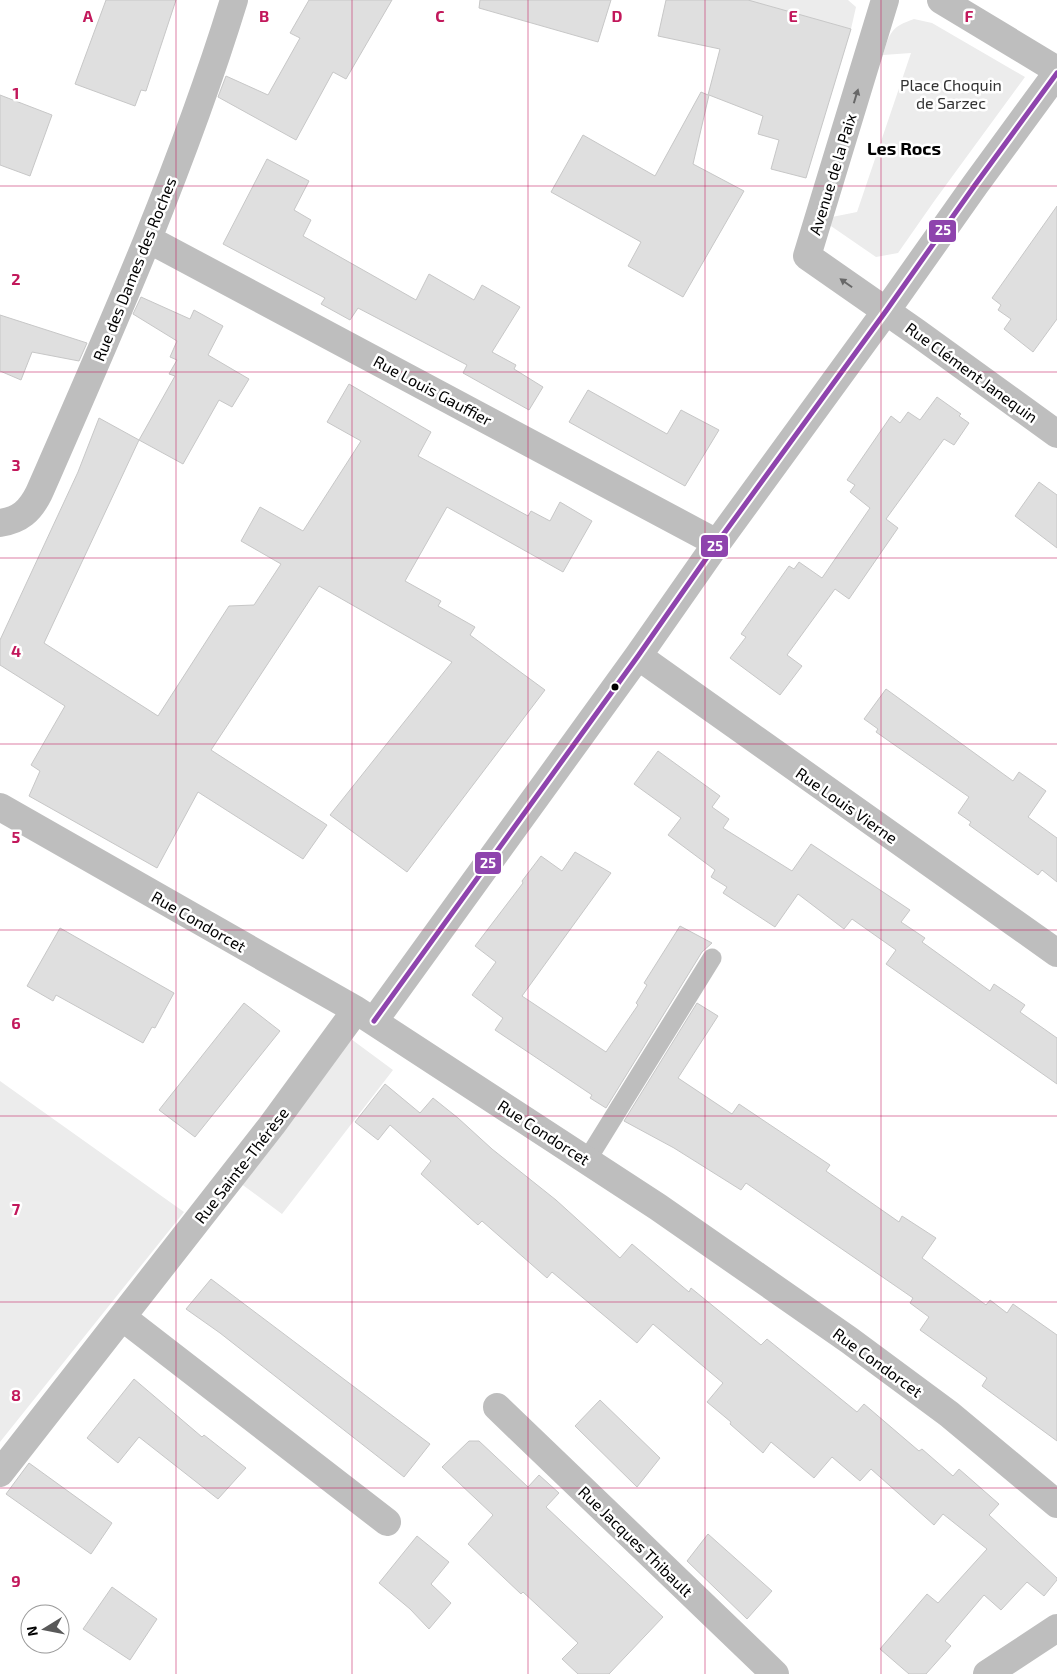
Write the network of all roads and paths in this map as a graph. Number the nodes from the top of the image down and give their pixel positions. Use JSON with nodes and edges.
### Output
{"nodes":[{"id":1,"x":234,"y":0,"type":"edge"},
{"id":2,"x":886,"y":0,"type":"edge"},
{"id":3,"x":941,"y":0,"type":"edge"},
{"id":4,"x":1057,"y":71,"type":"edge"},
{"id":5,"x":148,"y":239,"type":"junction"},
{"id":6,"x":886,"y":311,"type":"junction"},
{"id":7,"x":1057,"y":434,"type":"edge"},
{"id":8,"x":4,"y":522,"type":"edge"},
{"id":9,"x":717,"y":543,"type":"junction"},
{"id":10,"x":638,"y":656,"type":"junction"},
{"id":11,"x":0,"y":807,"type":"edge"},
{"id":12,"x":1057,"y":953,"type":"edge"},
{"id":13,"x":712,"y":958,"type":"dead end"},
{"id":14,"x":365,"y":1016,"type":"junction"},
{"id":15,"x":587,"y":1160,"type":"junction"},
{"id":16,"x":122,"y":1317,"type":"junction"},
{"id":17,"x":497,"y":1407,"type":"dead end"},
{"id":18,"x":0,"y":1473,"type":"edge"},
{"id":19,"x":1057,"y":1504,"type":"edge"},
{"id":20,"x":387,"y":1522,"type":"dead end"},
{"id":21,"x":1057,"y":1628,"type":"edge"},
{"id":22,"x":775,"y":1674,"type":"edge"},
{"id":23,"x":987,"y":1674,"type":"edge"}],
"edges":[{"from":1,"to":5,"type":"street","name":"Rue des Dames des Roches"},
{"from":6,"to":2,"type":"street","name":"Avenue de la Paix","one_way":true},
{"from":3,"to":4,"type":"street"},
{"from":4,"to":6,"type":"street"},
{"from":5,"to":8,"type":"street","name":"Rue des Dames des Roches"},
{"from":5,"to":9,"type":"street","name":"Rue Louis Gauffier"},
{"from":6,"to":7,"type":"street","name":"Rue Clément Janequin"},
{"from":6,"to":9,"type":"street"},
{"from":9,"to":10,"type":"street"},
{"from":10,"to":12,"type":"street","name":"Rue Louis Vierne"},
{"from":10,"to":14,"type":"street"},
{"from":11,"to":14,"type":"street","name":"Rue Condorcet"},
{"from":13,"to":15,"type":"lane"},
{"from":14,"to":15,"type":"street","name":"Rue Condorcet"},
{"from":14,"to":16,"type":"street","name":"Rue Sainte-Thérèse"},
{"from":15,"to":19,"type":"street","name":"Rue Condorcet"},
{"from":16,"to":18,"type":"street","name":"Rue Sainte-Thérèse"},
{"from":16,"to":20,"type":"street"},
{"from":17,"to":22,"type":"street","name":"Rue Jacques Thibault"},
{"from":21,"to":23,"type":"street"}]}
